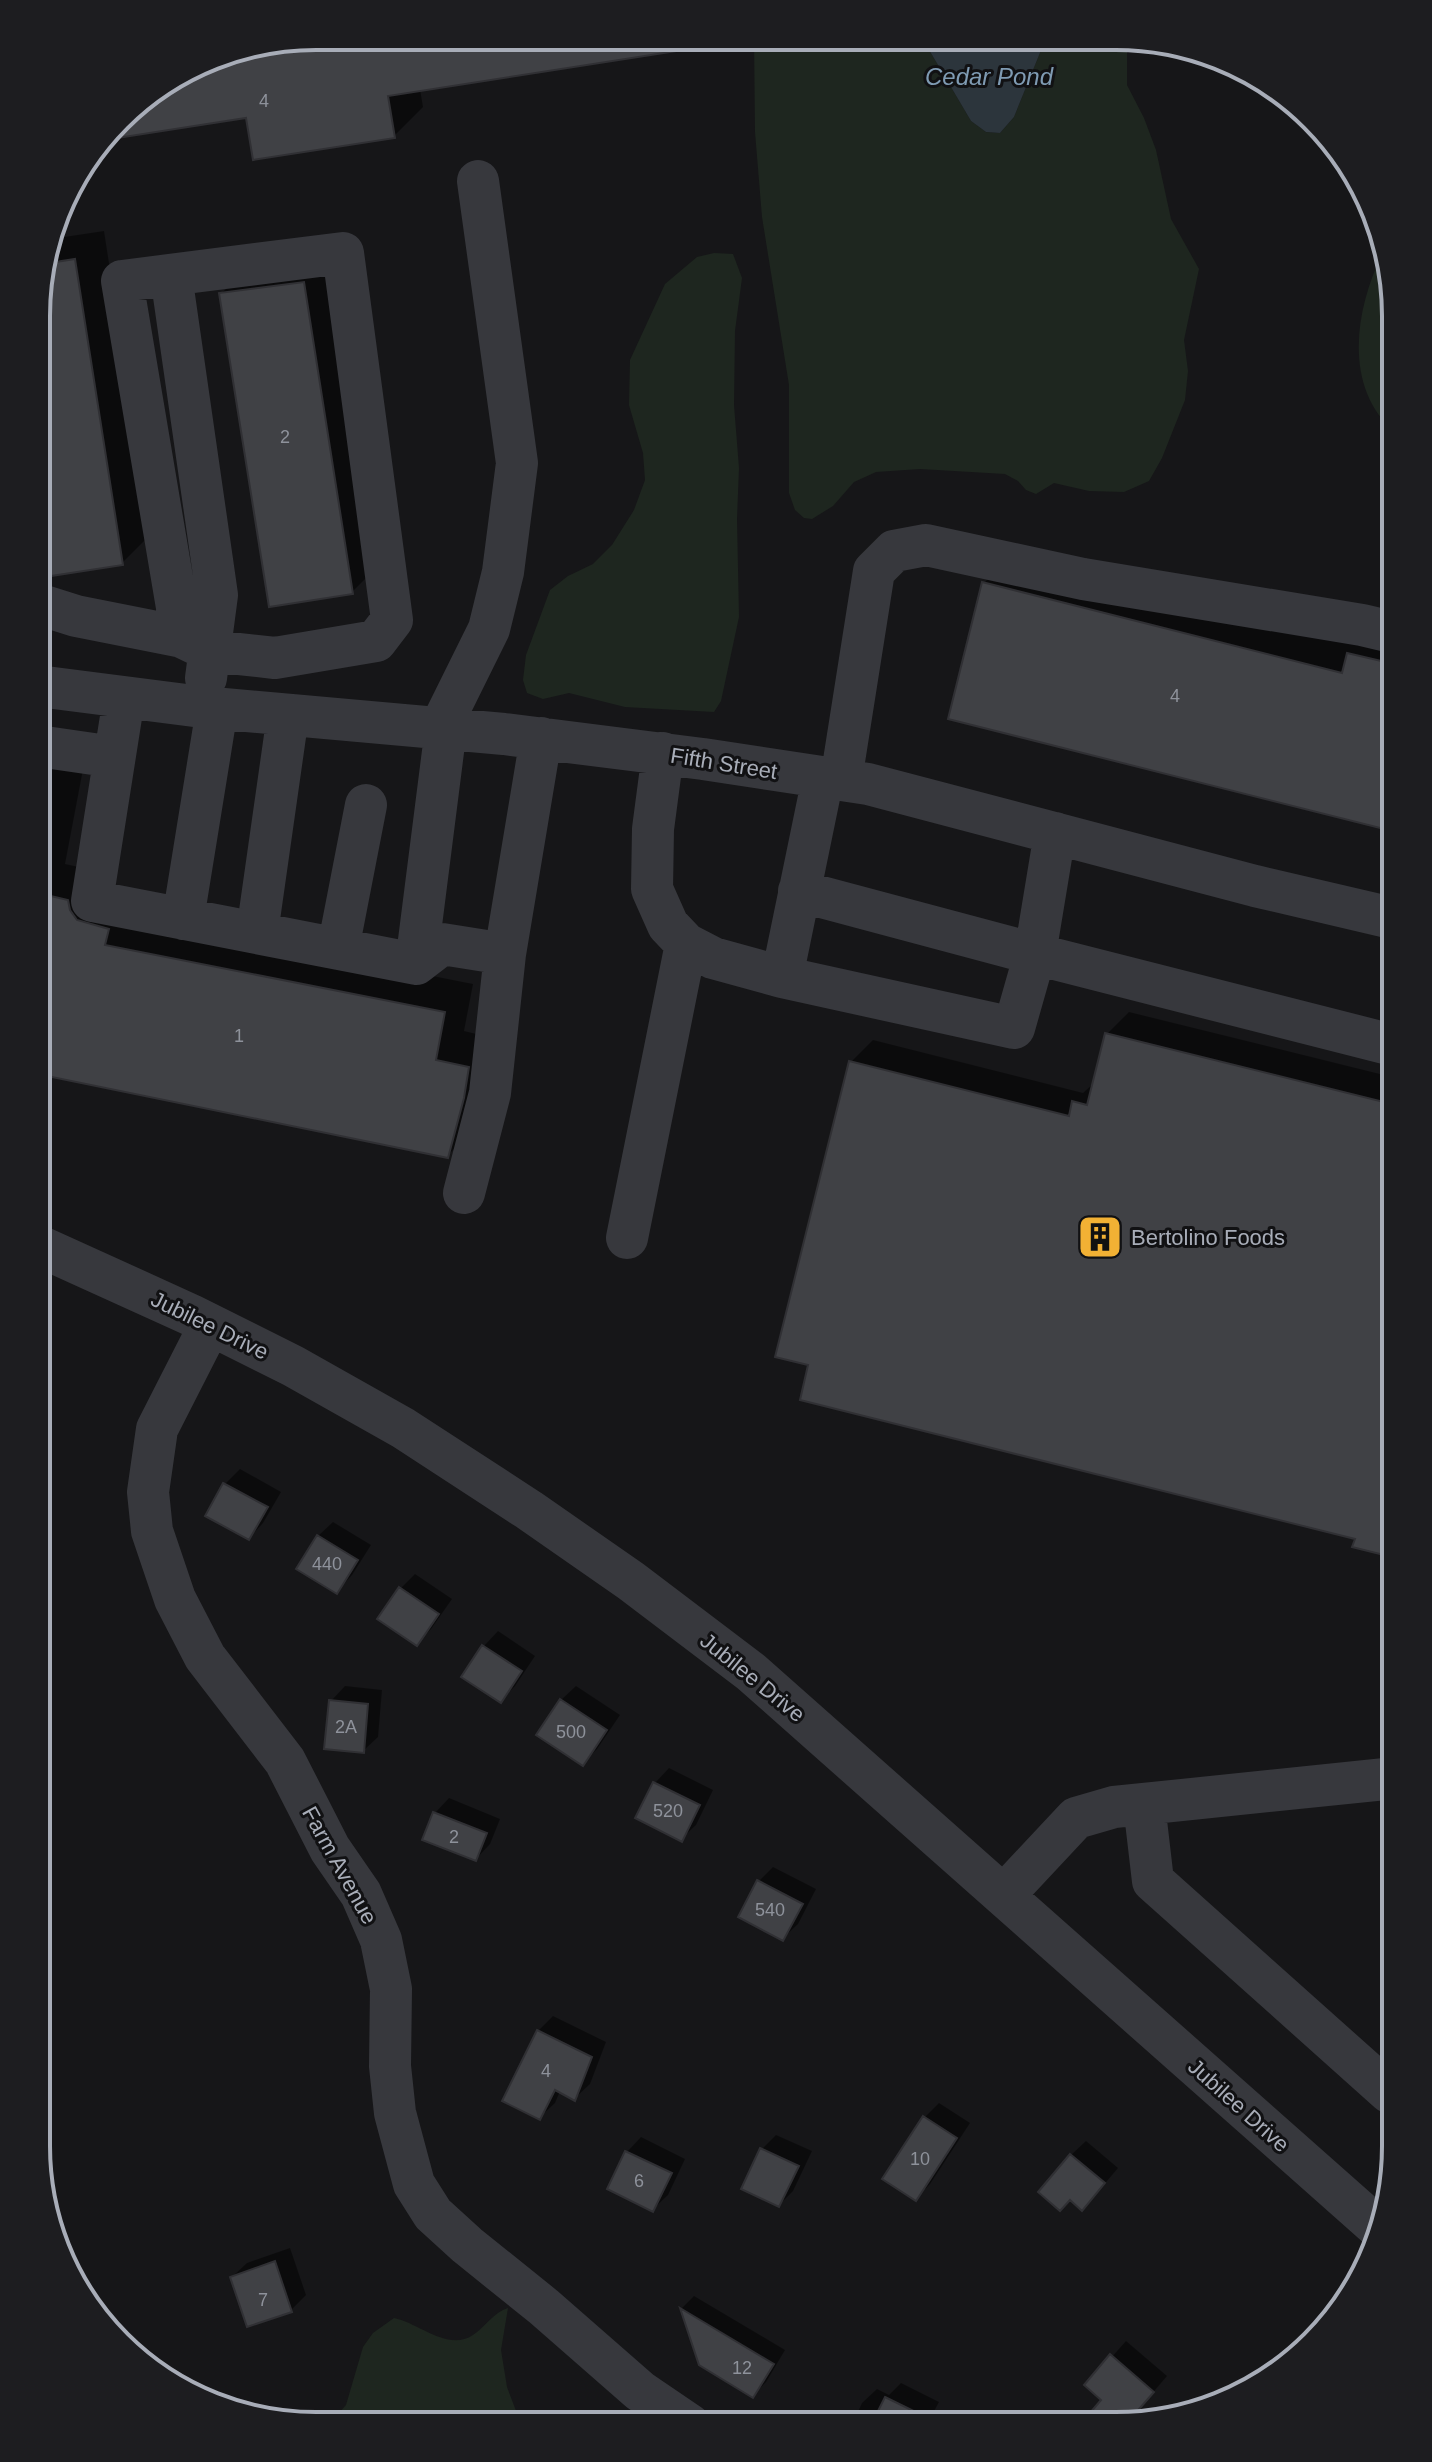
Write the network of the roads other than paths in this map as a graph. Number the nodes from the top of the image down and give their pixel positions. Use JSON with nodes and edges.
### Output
{"nodes":[{"id":1,"x":478,"y":181,"type":"dead end"},
{"id":2,"x":50,"y":608,"type":"edge"},
{"id":3,"x":1382,"y":630,"type":"edge"},
{"id":4,"x":196,"y":644,"type":"junction"},
{"id":5,"x":50,"y":688,"type":"edge"},
{"id":6,"x":124,"y":698,"type":"junction"},
{"id":7,"x":210,"y":708,"type":"junction"},
{"id":8,"x":288,"y":715,"type":"junction"},
{"id":9,"x":443,"y":728,"type":"junction"},
{"id":10,"x":541,"y":738,"type":"junction"},
{"id":11,"x":50,"y":748,"type":"edge"},
{"id":12,"x":663,"y":753,"type":"junction"},
{"id":13,"x":114,"y":757,"type":"junction"},
{"id":14,"x":832,"y":779,"type":"junction"},
{"id":15,"x":366,"y":805,"type":"dead end"},
{"id":16,"x":1055,"y":833,"type":"junction"},
{"id":17,"x":799,"y":891,"type":"junction"},
{"id":18,"x":1382,"y":916,"type":"edge"},
{"id":19,"x":183,"y":919,"type":"junction"},
{"id":20,"x":257,"y":933,"type":"junction"},
{"id":21,"x":686,"y":944,"type":"junction"},
{"id":22,"x":338,"y":949,"type":"junction"},
{"id":23,"x":505,"y":954,"type":"junction"},
{"id":24,"x":1035,"y":954,"type":"junction"},
{"id":25,"x":416,"y":964,"type":"junction"},
{"id":26,"x":782,"y":977,"type":"junction"},
{"id":27,"x":1382,"y":1042,"type":"edge"},
{"id":28,"x":464,"y":1193,"type":"dead end"},
{"id":29,"x":627,"y":1238,"type":"dead end"},
{"id":30,"x":50,"y":1251,"type":"edge"},
{"id":31,"x":210,"y":1325,"type":"junction"},
{"id":32,"x":1381,"y":1779,"type":"edge"},
{"id":33,"x":1144,"y":1804,"type":"junction"},
{"id":34,"x":1004,"y":1895,"type":"junction"},
{"id":35,"x":1381,"y":2085,"type":"edge"},
{"id":36,"x":1373,"y":2211,"type":"edge"},
{"id":37,"x":671,"y":2412,"type":"edge"}],
"edges":[{"from":1,"to":9,"type":"street"},
{"from":2,"to":4,"type":"street"},
{"from":3,"to":14,"type":"street"},
{"from":4,"to":4,"type":"street"},
{"from":4,"to":7,"type":"street"},
{"from":5,"to":6,"type":"street","name":"Fifth Street"},
{"from":6,"to":7,"type":"street","name":"Fifth Street"},
{"from":6,"to":13,"type":"street"},
{"from":7,"to":8,"type":"street","name":"Fifth Street"},
{"from":7,"to":19,"type":"street"},
{"from":8,"to":9,"type":"street","name":"Fifth Street"},
{"from":8,"to":20,"type":"street"},
{"from":9,"to":10,"type":"street","name":"Fifth Street"},
{"from":9,"to":25,"type":"street"},
{"from":10,"to":12,"type":"street","name":"Fifth Street"},
{"from":10,"to":23,"type":"street"},
{"from":11,"to":13,"type":"street"},
{"from":12,"to":14,"type":"street","name":"Fifth Street"},
{"from":12,"to":21,"type":"street"},
{"from":13,"to":19,"type":"street"},
{"from":14,"to":16,"type":"street","name":"Fifth Street"},
{"from":14,"to":17,"type":"street"},
{"from":15,"to":22,"type":"street"},
{"from":16,"to":18,"type":"street","name":"Fifth Street"},
{"from":16,"to":24,"type":"street"},
{"from":17,"to":24,"type":"street"},
{"from":17,"to":26,"type":"street"},
{"from":19,"to":20,"type":"street"},
{"from":20,"to":22,"type":"street"},
{"from":21,"to":26,"type":"street"},
{"from":21,"to":29,"type":"street"},
{"from":22,"to":25,"type":"street"},
{"from":23,"to":25,"type":"street"},
{"from":23,"to":28,"type":"street"},
{"from":24,"to":26,"type":"street"},
{"from":24,"to":27,"type":"street"},
{"from":30,"to":31,"type":"street","name":"Jubilee Drive"},
{"from":31,"to":34,"type":"street","name":"Jubilee Drive"},
{"from":31,"to":37,"type":"street","name":"Farm Avenue"},
{"from":32,"to":33,"type":"street"},
{"from":33,"to":34,"type":"street"},
{"from":33,"to":35,"type":"street"},
{"from":34,"to":36,"type":"street","name":"Jubilee Drive"}]}
